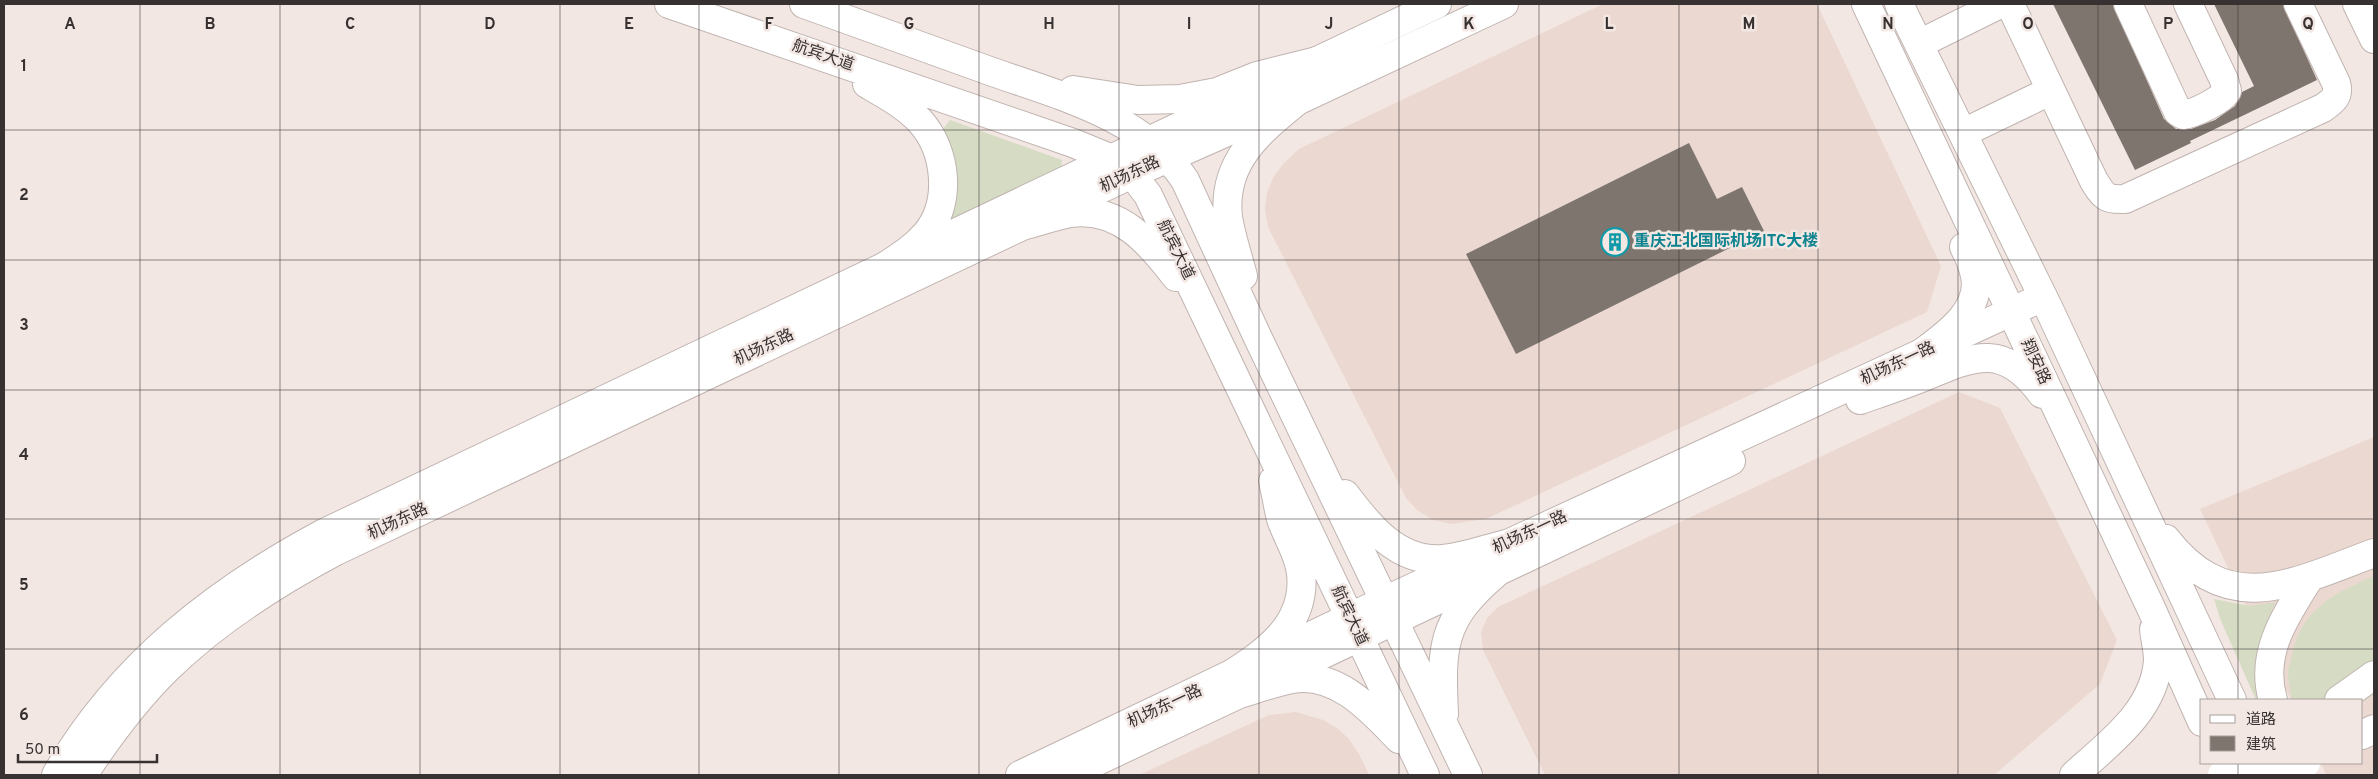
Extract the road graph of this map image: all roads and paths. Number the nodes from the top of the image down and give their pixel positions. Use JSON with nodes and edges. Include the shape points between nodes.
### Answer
{"nodes":[{"id":1,"x":669,"y":4,"type":"edge"},
{"id":2,"x":804,"y":4,"type":"edge"},
{"id":3,"x":1437,"y":4,"type":"edge"},
{"id":4,"x":1504,"y":4,"type":"edge"},
{"id":5,"x":1866,"y":4,"type":"edge"},
{"id":6,"x":2000,"y":4,"type":"edge"},
{"id":7,"x":2010,"y":4,"type":"edge"},
{"id":8,"x":2128,"y":4,"type":"edge"},
{"id":9,"x":2188,"y":4,"type":"edge"},
{"id":10,"x":2298,"y":4,"type":"edge"},
{"id":11,"x":2357,"y":4,"type":"edge"},
{"id":12,"x":1908,"y":19,"type":"edge"},
{"id":13,"x":2374,"y":40,"type":"edge"},
{"id":14,"x":814,"y":53,"type":"junction"},
{"id":15,"x":1317,"y":61,"type":"junction"},
{"id":16,"x":1013,"y":80,"type":"junction"},
{"id":17,"x":2050,"y":91,"type":"junction"},
{"id":18,"x":1297,"y":101,"type":"junction"},
{"id":19,"x":1963,"y":133,"type":"junction"},
{"id":20,"x":1159,"y":149,"type":"junction"},
{"id":21,"x":1938,"y":157,"type":"junction"},
{"id":22,"x":1122,"y":166,"type":"junction"},
{"id":23,"x":1022,"y":226,"type":"junction"},
{"id":24,"x":887,"y":265,"type":"junction"},
{"id":25,"x":1194,"y":288,"type":"junction"},
{"id":26,"x":2046,"y":303,"type":"junction"},
{"id":27,"x":2014,"y":318,"type":"junction"},
{"id":28,"x":1210,"y":321,"type":"junction"},
{"id":29,"x":1258,"y":338,"type":"junction"},
{"id":30,"x":1923,"y":352,"type":"junction"},
{"id":31,"x":1860,"y":400,"type":"junction"},
{"id":32,"x":2062,"y":419,"type":"junction"},
{"id":33,"x":1262,"y":433,"type":"junction"},
{"id":34,"x":1312,"y":450,"type":"junction"},
{"id":35,"x":2147,"y":514,"type":"junction"},
{"id":36,"x":1506,"y":544,"type":"junction"},
{"id":37,"x":2374,"y":553,"type":"edge"},
{"id":38,"x":1495,"y":574,"type":"junction"},
{"id":39,"x":2310,"y":577,"type":"junction"},
{"id":40,"x":2151,"y":608,"type":"junction"},
{"id":41,"x":1389,"y":612,"type":"junction"},
{"id":42,"x":1355,"y":628,"type":"junction"},
{"id":43,"x":2374,"y":675,"type":"edge"},
{"id":44,"x":1234,"y":686,"type":"junction"},
{"id":45,"x":2232,"y":699,"type":"edge"},
{"id":46,"x":2273,"y":699,"type":"edge"},
{"id":47,"x":2340,"y":699,"type":"edge"},
{"id":48,"x":2200,"y":718,"type":"edge"},
{"id":49,"x":1445,"y":728,"type":"junction"},
{"id":50,"x":2241,"y":764,"type":"edge"},
{"id":51,"x":2304,"y":764,"type":"edge"},
{"id":52,"x":1421,"y":765,"type":"edge"},
{"id":53,"x":56,"y":775,"type":"edge"},
{"id":54,"x":83,"y":775,"type":"edge"},
{"id":55,"x":1020,"y":775,"type":"edge"},
{"id":56,"x":1068,"y":775,"type":"edge"},
{"id":57,"x":1468,"y":775,"type":"edge"},
{"id":58,"x":2074,"y":775,"type":"edge"},
{"id":59,"x":2222,"y":775,"type":"edge"},
{"id":60,"x":2281,"y":775,"type":"edge"}],
"edges":[{"from":1,"to":14,"type":"main road","name":"航宾大道"},
{"from":2,"to":16,"type":"main road"},
{"from":3,"to":15,"type":"main road","name":"机场东路"},
{"from":4,"to":18,"type":"main road","name":"机场东路"},
{"from":5,"to":21,"type":"main road","name":"翔安路"},
{"from":6,"to":12,"type":"main road"},
{"from":7,"to":17,"type":"main road"},
{"from":8,"to":9,"type":"main road","via":[[2178,112],[2183,115],[2223,97],[2227,91]]},
{"from":10,"to":17,"type":"main road","via":[[2336,83],[2338,89],[2334,100],[2324,108],[2125,199],[2112,200],[2103,195]]},
{"from":11,"to":13,"type":"main road"},
{"from":12,"to":19,"type":"main road"},
{"from":14,"to":22,"type":"main road","name":"航宾大道","via":[[1073,143]]},
{"from":14,"to":24,"type":"main road","via":[[907,109],[921,122],[938,152],[943,186],[936,218],[916,244]]},
{"from":15,"to":16,"type":"main road","via":[[1257,76],[1217,92],[1159,101]]},
{"from":15,"to":20,"type":"main road","name":"机场东路"},
{"from":16,"to":20,"type":"main road","via":[[1087,106]]},
{"from":17,"to":19,"type":"main road"},
{"from":18,"to":20,"type":"main road","name":"机场东路"},
{"from":18,"to":29,"type":"main road","via":[[1251,142],[1240,157],[1229,189],[1228,217]]},
{"from":19,"to":26,"type":"main road"},
{"from":20,"to":22,"type":"main road","name":"机场东路"},
{"from":20,"to":29,"type":"main road","via":[[1185,180]]},
{"from":21,"to":27,"type":"main road","name":"翔安路"},
{"from":21,"to":30,"type":"main road","via":[[1950,215],[1976,278],[1972,302],[1954,327]]},
{"from":22,"to":23,"type":"main road","name":"机场东路"},
{"from":22,"to":24,"type":"main road","name":"机场东路"},
{"from":22,"to":25,"type":"main road","name":"航宾大道","via":[[1148,195]]},
{"from":23,"to":28,"type":"main road","via":[[1084,212],[1097,213],[1123,223],[1152,247]]},
{"from":23,"to":54,"type":"main road","name":"机场东路","via":[[336,551],[296,573],[225,620],[168,668],[109,736]]},
{"from":24,"to":53,"type":"main road","name":"机场东路","via":[[324,533],[249,575],[183,624],[153,652],[93,722]]},
{"from":25,"to":28,"type":"main road","name":"航宾大道"},
{"from":25,"to":29,"type":"main road","via":[[1191,257],[1196,252],[1205,251]]},
{"from":26,"to":27,"type":"main road","name":"机场东一路"},
{"from":26,"to":35,"type":"main road"},
{"from":27,"to":30,"type":"main road","name":"机场东一路"},
{"from":27,"to":31,"type":"main road","name":"机场东一路"},
{"from":27,"to":32,"type":"main road","name":"翔安路"},
{"from":28,"to":33,"type":"main road","name":"航宾大道"},
{"from":29,"to":34,"type":"main road"},
{"from":30,"to":36,"type":"main road","name":"机场东一路"},
{"from":31,"to":32,"type":"main road","via":[[1962,361],[1985,357],[2002,360],[2016,368],[2039,389]]},
{"from":31,"to":38,"type":"main road","name":"机场东一路"},
{"from":32,"to":40,"type":"main road","name":"翔安路"},
{"from":33,"to":42,"type":"main road","name":"航宾大道"},
{"from":33,"to":44,"type":"main road","via":[[1282,519],[1298,560],[1300,590],[1297,605],[1277,641]]},
{"from":34,"to":36,"type":"main road","via":[[1365,520],[1397,548],[1418,556],[1444,558]]},
{"from":34,"to":41,"type":"main road"},
{"from":35,"to":39,"type":"main road","via":[[2176,551],[2210,578],[2233,586],[2258,589]]},
{"from":35,"to":45,"type":"main road"},
{"from":36,"to":41,"type":"main road","name":"机场东一路"},
{"from":37,"to":39,"type":"main road"},
{"from":38,"to":41,"type":"main road","name":"机场东一路"},
{"from":38,"to":49,"type":"main road","via":[[1473,593],[1451,625],[1442,661]]},
{"from":39,"to":46,"type":"main road","via":[[2277,632],[2270,651],[2268,673]]},
{"from":40,"to":48,"type":"main road","name":"翔安路"},
{"from":40,"to":58,"type":"main road","via":[[2158,659],[2155,679],[2126,727]]},
{"from":41,"to":42,"type":"main road","name":"机场东一路"},
{"from":41,"to":49,"type":"main road"},
{"from":42,"to":44,"type":"main road","name":"机场东一路"},
{"from":42,"to":52,"type":"main road","name":"航宾大道"},
{"from":43,"to":47,"type":"main road"},
{"from":44,"to":52,"type":"main road","via":[[1292,679],[1334,686],[1366,705]]},
{"from":44,"to":55,"type":"main road","name":"机场东一路"},
{"from":44,"to":56,"type":"main road","name":"机场东一路"},
{"from":49,"to":57,"type":"main road"},
{"from":50,"to":59,"type":"main road","bridge":true},
{"from":51,"to":60,"type":"main road","bridge":true}]}
